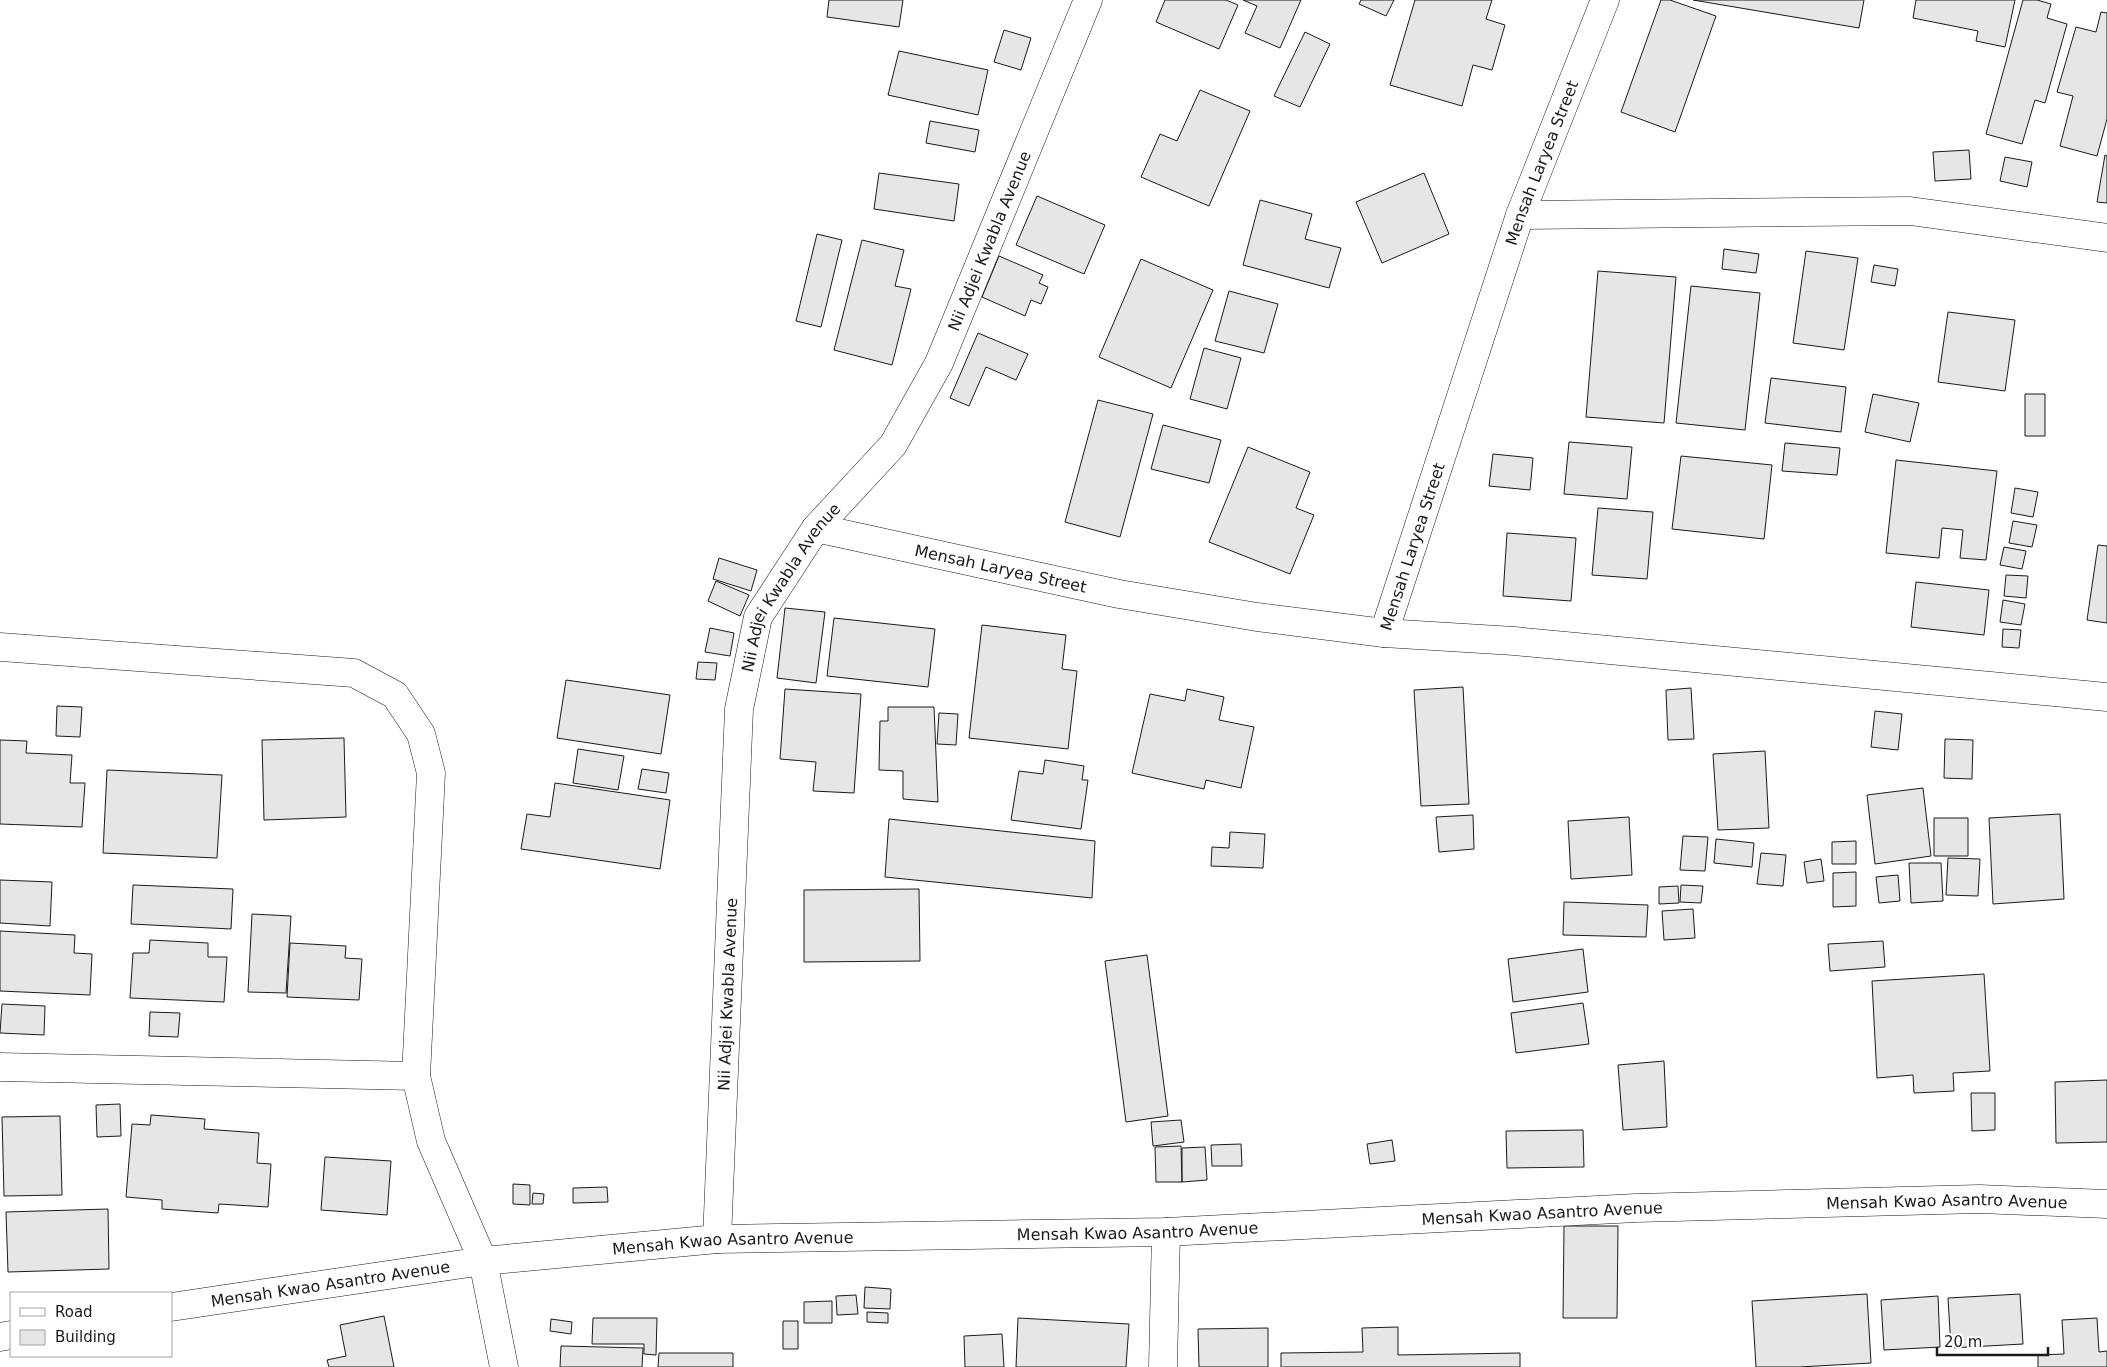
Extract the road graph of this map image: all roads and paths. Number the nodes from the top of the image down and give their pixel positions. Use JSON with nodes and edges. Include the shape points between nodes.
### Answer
{"nodes":[{"id":1,"x":1088,"y":0,"type":"edge"},
{"id":2,"x":1605,"y":0,"type":"edge"},
{"id":3,"x":1520,"y":215,"type":"junction"},
{"id":4,"x":2107,"y":238,"type":"edge"},
{"id":5,"x":816,"y":528,"type":"junction"},
{"id":6,"x":1384,"y":633,"type":"junction"},
{"id":7,"x":0,"y":647,"type":"edge"},
{"id":8,"x":2107,"y":697,"type":"edge"},
{"id":9,"x":0,"y":1067,"type":"edge"},
{"id":10,"x":416,"y":1076,"type":"junction"},
{"id":11,"x":2107,"y":1204,"type":"edge"},
{"id":12,"x":1166,"y":1232,"type":"junction"},
{"id":13,"x":717,"y":1239,"type":"junction"},
{"id":14,"x":483,"y":1261,"type":"junction"},
{"id":15,"x":172,"y":1307,"type":"edge"},
{"id":16,"x":504,"y":1367,"type":"edge"},
{"id":17,"x":1163,"y":1367,"type":"edge"}],
"edges":[{"from":1,"to":5,"type":"street","name":"Nii Adjei Kwabla Avenue","via":[[939,363],[893,445]]},
{"from":2,"to":3,"type":"street","name":"Mensah Laryea Street"},
{"from":3,"to":4,"type":"street","via":[[1910,211]]},
{"from":3,"to":6,"type":"street","name":"Mensah Laryea Street"},
{"from":5,"to":6,"type":"street","name":"Mensah Laryea Street","via":[[1119,594],[1257,617]]},
{"from":5,"to":13,"type":"street","name":"Nii Adjei Kwabla Avenue","via":[[758,617],[739,709]]},
{"from":6,"to":8,"type":"street","via":[[1514,641]]},
{"from":7,"to":10,"type":"street","via":[[354,673],[395,696],[421,734],[431,773]]},
{"from":9,"to":10,"type":"street"},
{"from":10,"to":14,"type":"street","via":[[431,1141]]},
{"from":11,"to":12,"type":"street","name":"Mensah Kwao Asantro Avenue","via":[[1979,1199],[1636,1208]]},
{"from":12,"to":13,"type":"street","name":"Mensah Kwao Asantro Avenue"},
{"from":12,"to":17,"type":"street"},
{"from":13,"to":14,"type":"street","name":"Mensah Kwao Asantro Avenue"},
{"from":14,"to":15,"type":"street","name":"Mensah Kwao Asantro Avenue"},
{"from":14,"to":16,"type":"street"}]}
